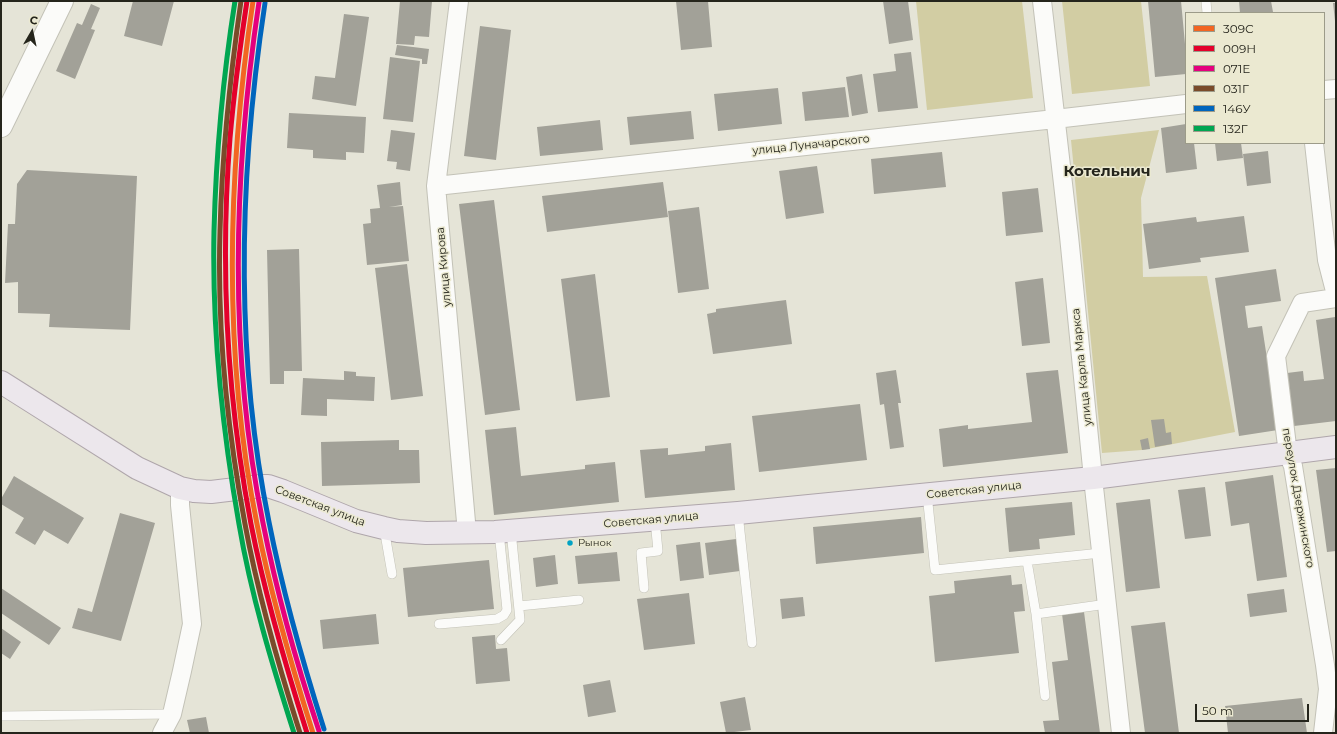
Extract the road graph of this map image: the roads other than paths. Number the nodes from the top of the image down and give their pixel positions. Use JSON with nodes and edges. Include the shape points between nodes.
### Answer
{"nodes":[{"id":1,"x":459,"y":1,"type":"edge"},
{"id":2,"x":1042,"y":1,"type":"edge"},
{"id":3,"x":1206,"y":1,"type":"edge"},
{"id":4,"x":58,"y":3,"type":"edge"},
{"id":5,"x":1207,"y":12,"type":"edge"},
{"id":6,"x":1336,"y":89,"type":"edge"},
{"id":7,"x":1325,"y":90,"type":"edge"},
{"id":8,"x":1185,"y":104,"type":"edge"},
{"id":9,"x":1055,"y":119,"type":"junction"},
{"id":10,"x":1,"y":126,"type":"edge"},
{"id":11,"x":1314,"y":144,"type":"edge"},
{"id":12,"x":436,"y":186,"type":"junction"},
{"id":13,"x":1336,"y":297,"type":"edge"},
{"id":14,"x":1,"y":382,"type":"edge"},
{"id":15,"x":1336,"y":447,"type":"edge"},
{"id":16,"x":1288,"y":454,"type":"junction"},
{"id":17,"x":1093,"y":478,"type":"junction"},
{"id":18,"x":180,"y":488,"type":"junction"},
{"id":19,"x":927,"y":494,"type":"junction"},
{"id":20,"x":738,"y":513,"type":"junction"},
{"id":21,"x":655,"y":520,"type":"junction"},
{"id":22,"x":384,"y":528,"type":"junction"},
{"id":23,"x":505,"y":532,"type":"junction"},
{"id":24,"x":467,"y":533,"type":"junction"},
{"id":25,"x":1101,"y":553,"type":"junction"},
{"id":26,"x":1027,"y":561,"type":"junction"},
{"id":27,"x":392,"y":574,"type":"dead end"},
{"id":28,"x":644,"y":588,"type":"dead end"},
{"id":29,"x":579,"y":600,"type":"dead end"},
{"id":30,"x":1107,"y":604,"type":"junction"},
{"id":31,"x":519,"y":606,"type":"junction"},
{"id":32,"x":1036,"y":614,"type":"junction"},
{"id":33,"x":439,"y":624,"type":"dead end"},
{"id":34,"x":501,"y":640,"type":"dead end"},
{"id":35,"x":752,"y":643,"type":"dead end"},
{"id":36,"x":1331,"y":664,"type":"edge"},
{"id":37,"x":1332,"y":688,"type":"edge"},
{"id":38,"x":1045,"y":696,"type":"dead end"},
{"id":39,"x":172,"y":714,"type":"junction"},
{"id":40,"x":1,"y":716,"type":"edge"},
{"id":41,"x":162,"y":733,"type":"edge"},
{"id":42,"x":1121,"y":733,"type":"edge"},
{"id":43,"x":1323,"y":733,"type":"edge"}],
"edges":[{"from":1,"to":12,"type":"street","name":"улица Кирова"},
{"from":2,"to":9,"type":"street","name":"улица Карла Маркса"},
{"from":3,"to":5,"type":"lane"},
{"from":4,"to":10,"type":"street"},
{"from":6,"to":7,"type":"street"},
{"from":8,"to":9,"type":"street","name":"улица Луначарского"},
{"from":9,"to":12,"type":"street","name":"улица Луначарского"},
{"from":9,"to":17,"type":"street","name":"улица Карла Маркса"},
{"from":11,"to":13,"type":"street","name":"переулок Дзержинского","via":[[1327,260]]},
{"from":12,"to":24,"type":"street","name":"улица Кирова"},
{"from":13,"to":16,"type":"street","name":"переулок Дзержинского","via":[[1302,303],[1276,356]]},
{"from":14,"to":18,"type":"main road","name":"Советская улица","via":[[137,468]]},
{"from":15,"to":16,"type":"main road","name":"Советская улица"},
{"from":16,"to":17,"type":"main road","name":"Советская улица"},
{"from":16,"to":36,"type":"street","name":"переулок Дзержинского","via":[[1293,466]]},
{"from":17,"to":19,"type":"main road","name":"Советская улица"},
{"from":17,"to":25,"type":"street","name":"улица Карла Маркса"},
{"from":18,"to":22,"type":"main road","name":"Советская улица","via":[[211,492],[268,486],[356,521]]},
{"from":18,"to":39,"type":"street","via":[[192,624]]},
{"from":19,"to":20,"type":"main road","name":"Советская улица"},
{"from":19,"to":26,"type":"lane","via":[[935,570]]},
{"from":20,"to":21,"type":"main road","name":"Советская улица"},
{"from":20,"to":35,"type":"lane"},
{"from":21,"to":23,"type":"main road","name":"Советская улица"},
{"from":21,"to":28,"type":"lane","via":[[658,551],[640,553]]},
{"from":22,"to":24,"type":"main road","name":"Советская улица","via":[[426,533]]},
{"from":22,"to":27,"type":"lane"},
{"from":23,"to":24,"type":"main road","name":"Советская улица"},
{"from":23,"to":31,"type":"lane"},
{"from":23,"to":33,"type":"lane","via":[[507,610],[504,615],[498,618]]},
{"from":25,"to":26,"type":"lane"},
{"from":25,"to":30,"type":"street","name":"улица Карла Маркса"},
{"from":26,"to":32,"type":"lane"},
{"from":29,"to":31,"type":"lane"},
{"from":30,"to":32,"type":"lane"},
{"from":30,"to":42,"type":"street","name":"улица Карла Маркса"},
{"from":31,"to":34,"type":"lane","via":[[520,620]]},
{"from":32,"to":38,"type":"lane"},
{"from":36,"to":37,"type":"street","name":"переулок Дзержинского"},
{"from":37,"to":43,"type":"street","name":"переулок Дзержинского"},
{"from":39,"to":40,"type":"lane"},
{"from":39,"to":41,"type":"street"}]}
